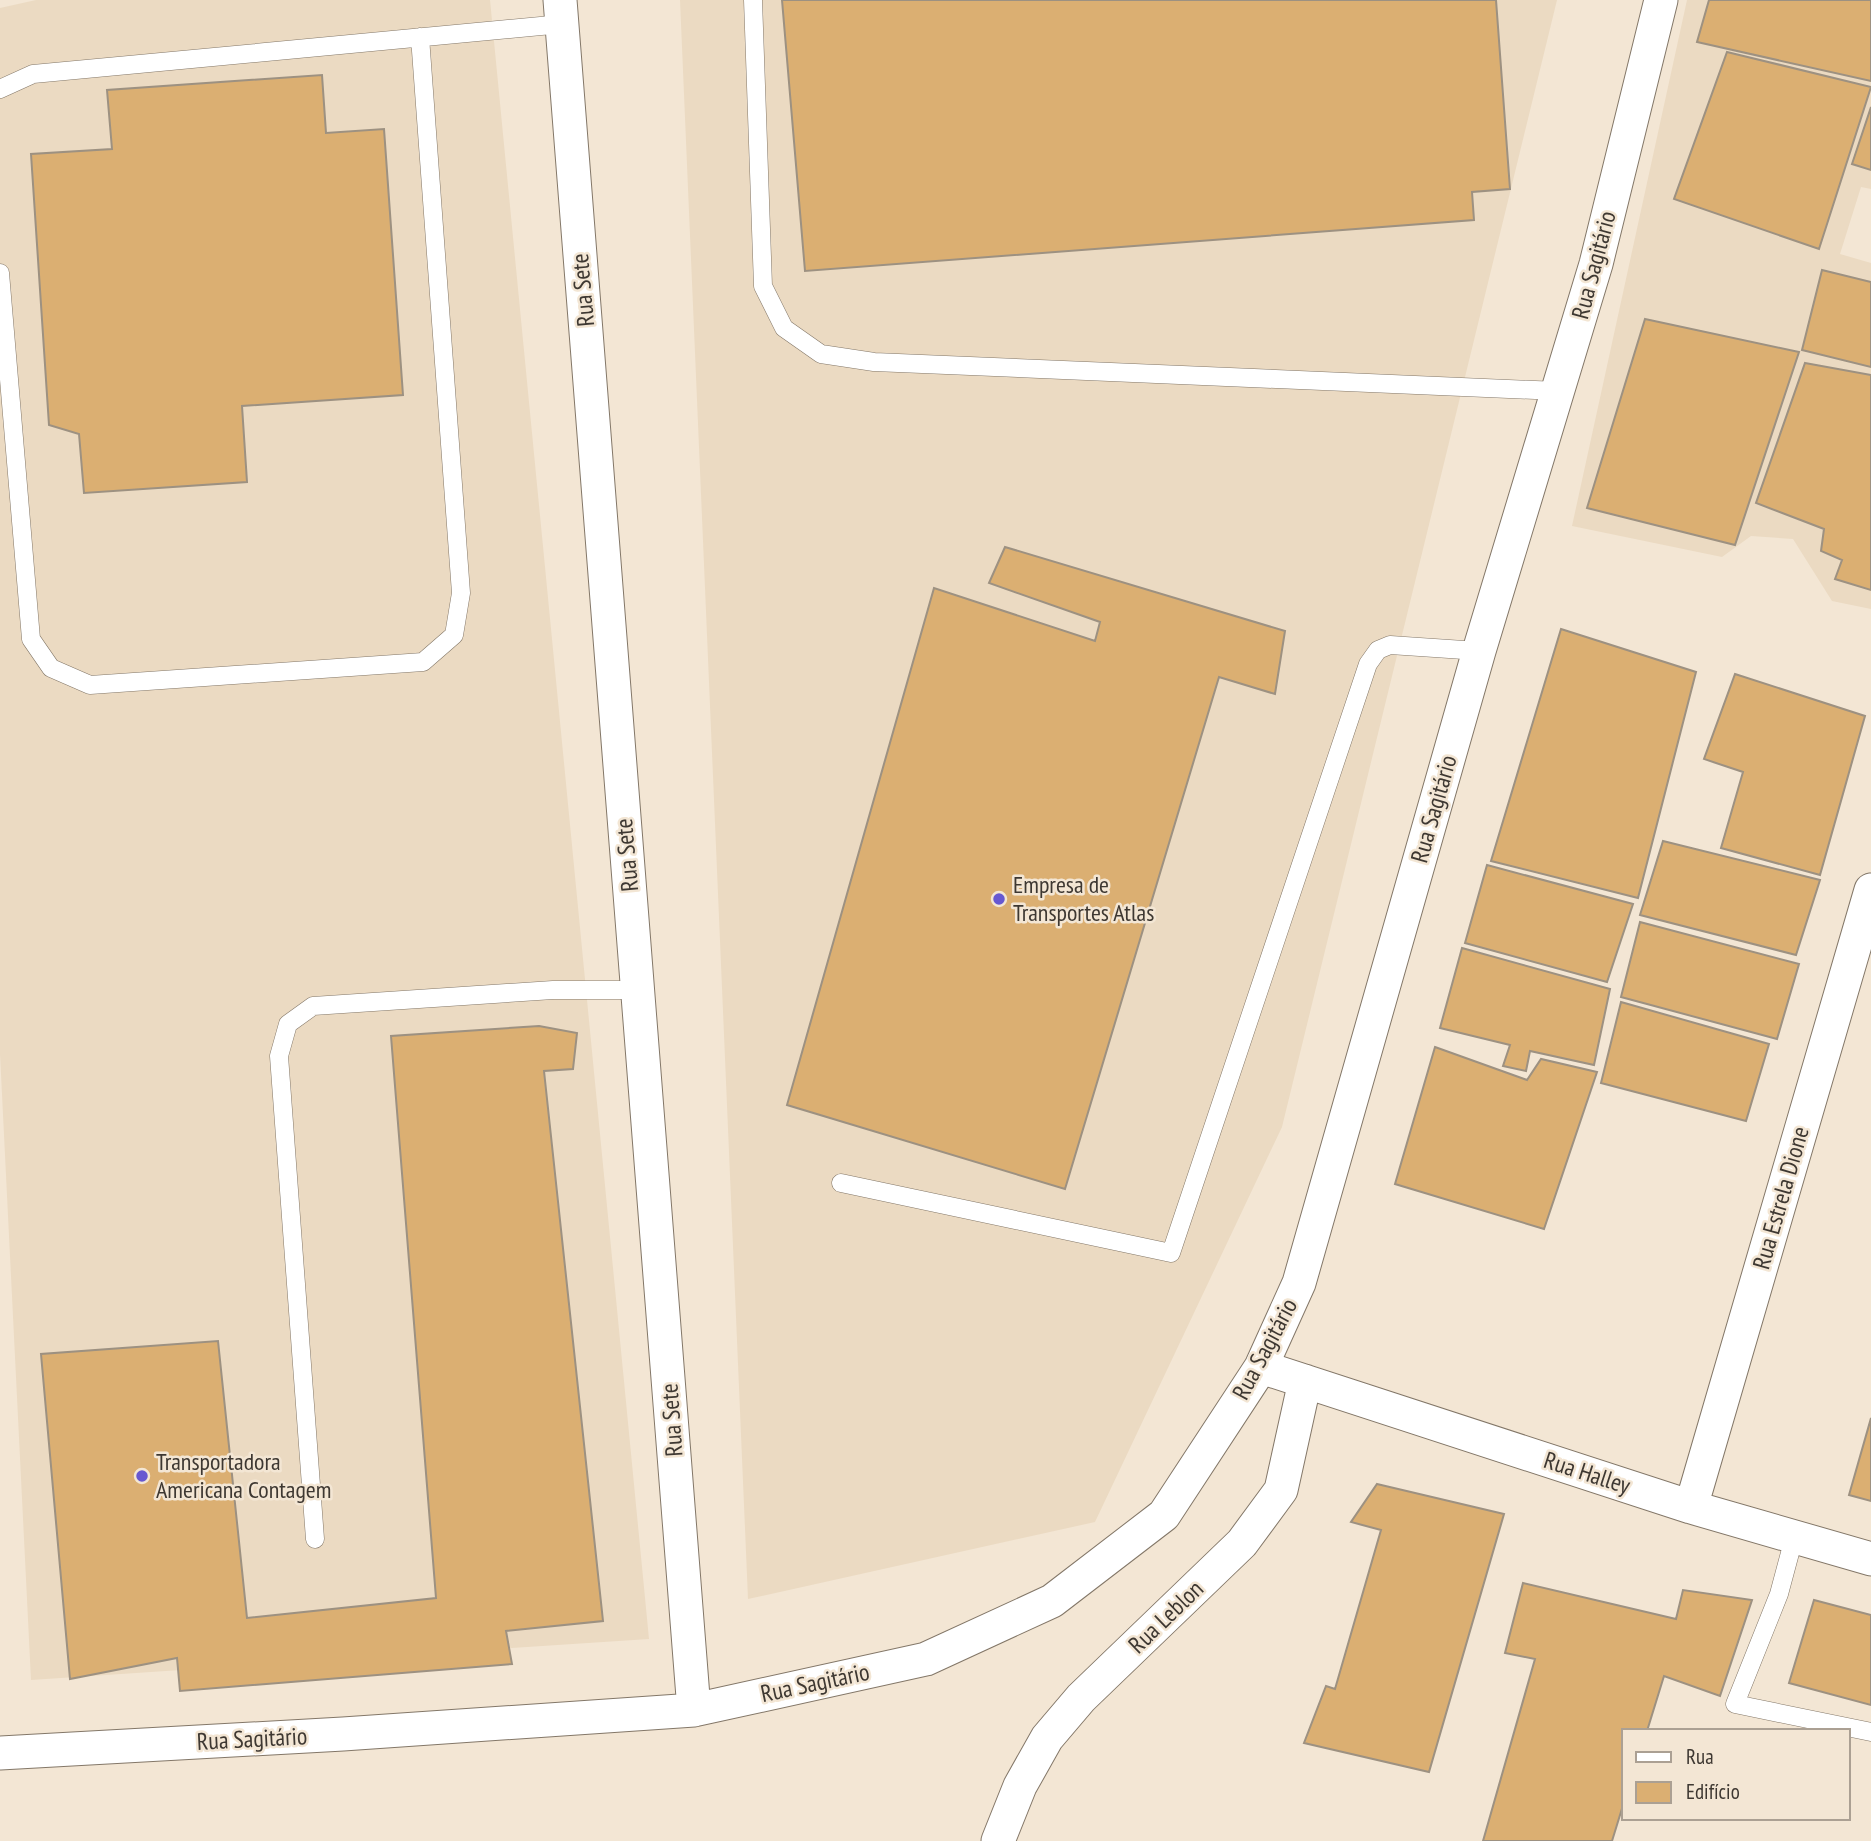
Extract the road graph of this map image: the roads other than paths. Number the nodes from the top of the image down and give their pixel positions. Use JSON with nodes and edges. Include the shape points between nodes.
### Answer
{"nodes":[{"id":1,"x":753,"y":0,"type":"edge"},
{"id":2,"x":1661,"y":0,"type":"edge"},
{"id":3,"x":561,"y":12,"type":"edge"},
{"id":4,"x":420,"y":37,"type":"junction"},
{"id":5,"x":0,"y":89,"type":"edge"},
{"id":6,"x":0,"y":272,"type":"edge"},
{"id":7,"x":1558,"y":391,"type":"junction"},
{"id":8,"x":1479,"y":651,"type":"junction"},
{"id":9,"x":1871,"y":890,"type":"edge"},
{"id":10,"x":638,"y":990,"type":"junction"},
{"id":11,"x":841,"y":1183,"type":"dead end"},
{"id":12,"x":1261,"y":1367,"type":"junction"},
{"id":13,"x":1305,"y":1381,"type":"junction"},
{"id":14,"x":1691,"y":1507,"type":"junction"},
{"id":15,"x":1794,"y":1538,"type":"junction"},
{"id":16,"x":315,"y":1539,"type":"dead end"},
{"id":17,"x":1871,"y":1559,"type":"edge"},
{"id":18,"x":694,"y":1710,"type":"junction"},
{"id":19,"x":1871,"y":1732,"type":"edge"},
{"id":20,"x":0,"y":1752,"type":"edge"},
{"id":21,"x":999,"y":1841,"type":"edge"}],
"edges":[{"from":1,"to":7,"type":"lane","via":[[764,286],[784,328],[821,354],[888,362]]},
{"from":2,"to":7,"type":"street","name":"Rua Sagitário","via":[[1596,264]]},
{"from":3,"to":4,"type":"lane"},
{"from":3,"to":10,"type":"street","name":"Rua Sete"},
{"from":4,"to":5,"type":"lane","via":[[33,74]]},
{"from":4,"to":6,"type":"lane","via":[[461,593],[454,635],[423,662],[90,685],[51,668],[31,639]]},
{"from":7,"to":8,"type":"street","name":"Rua Sagitário"},
{"from":8,"to":11,"type":"lane","via":[[1390,645],[1378,650],[1368,664],[1171,1253]]},
{"from":8,"to":12,"type":"street","name":"Rua Sagitário","via":[[1299,1283]]},
{"from":9,"to":14,"type":"street","name":"Rua Estrela Dione"},
{"from":10,"to":16,"type":"lane","via":[[553,990],[313,1006],[288,1024],[279,1056]]},
{"from":10,"to":18,"type":"street","name":"Rua Sete"},
{"from":12,"to":13,"type":"street","name":"Rua Halley"},
{"from":12,"to":18,"type":"street","name":"Rua Sagitário","via":[[1164,1515],[1052,1601],[926,1659]]},
{"from":13,"to":14,"type":"street","name":"Rua Halley"},
{"from":13,"to":21,"type":"street","name":"Rua Leblon","via":[[1281,1490],[1242,1543],[1082,1698],[1047,1738],[1020,1786]]},
{"from":14,"to":15,"type":"street","name":"Rua Halley"},
{"from":15,"to":17,"type":"street","name":"Rua Halley"},
{"from":15,"to":19,"type":"lane","via":[[1779,1594],[1735,1704]]},
{"from":18,"to":20,"type":"street","name":"Rua Sagitário"}]}
